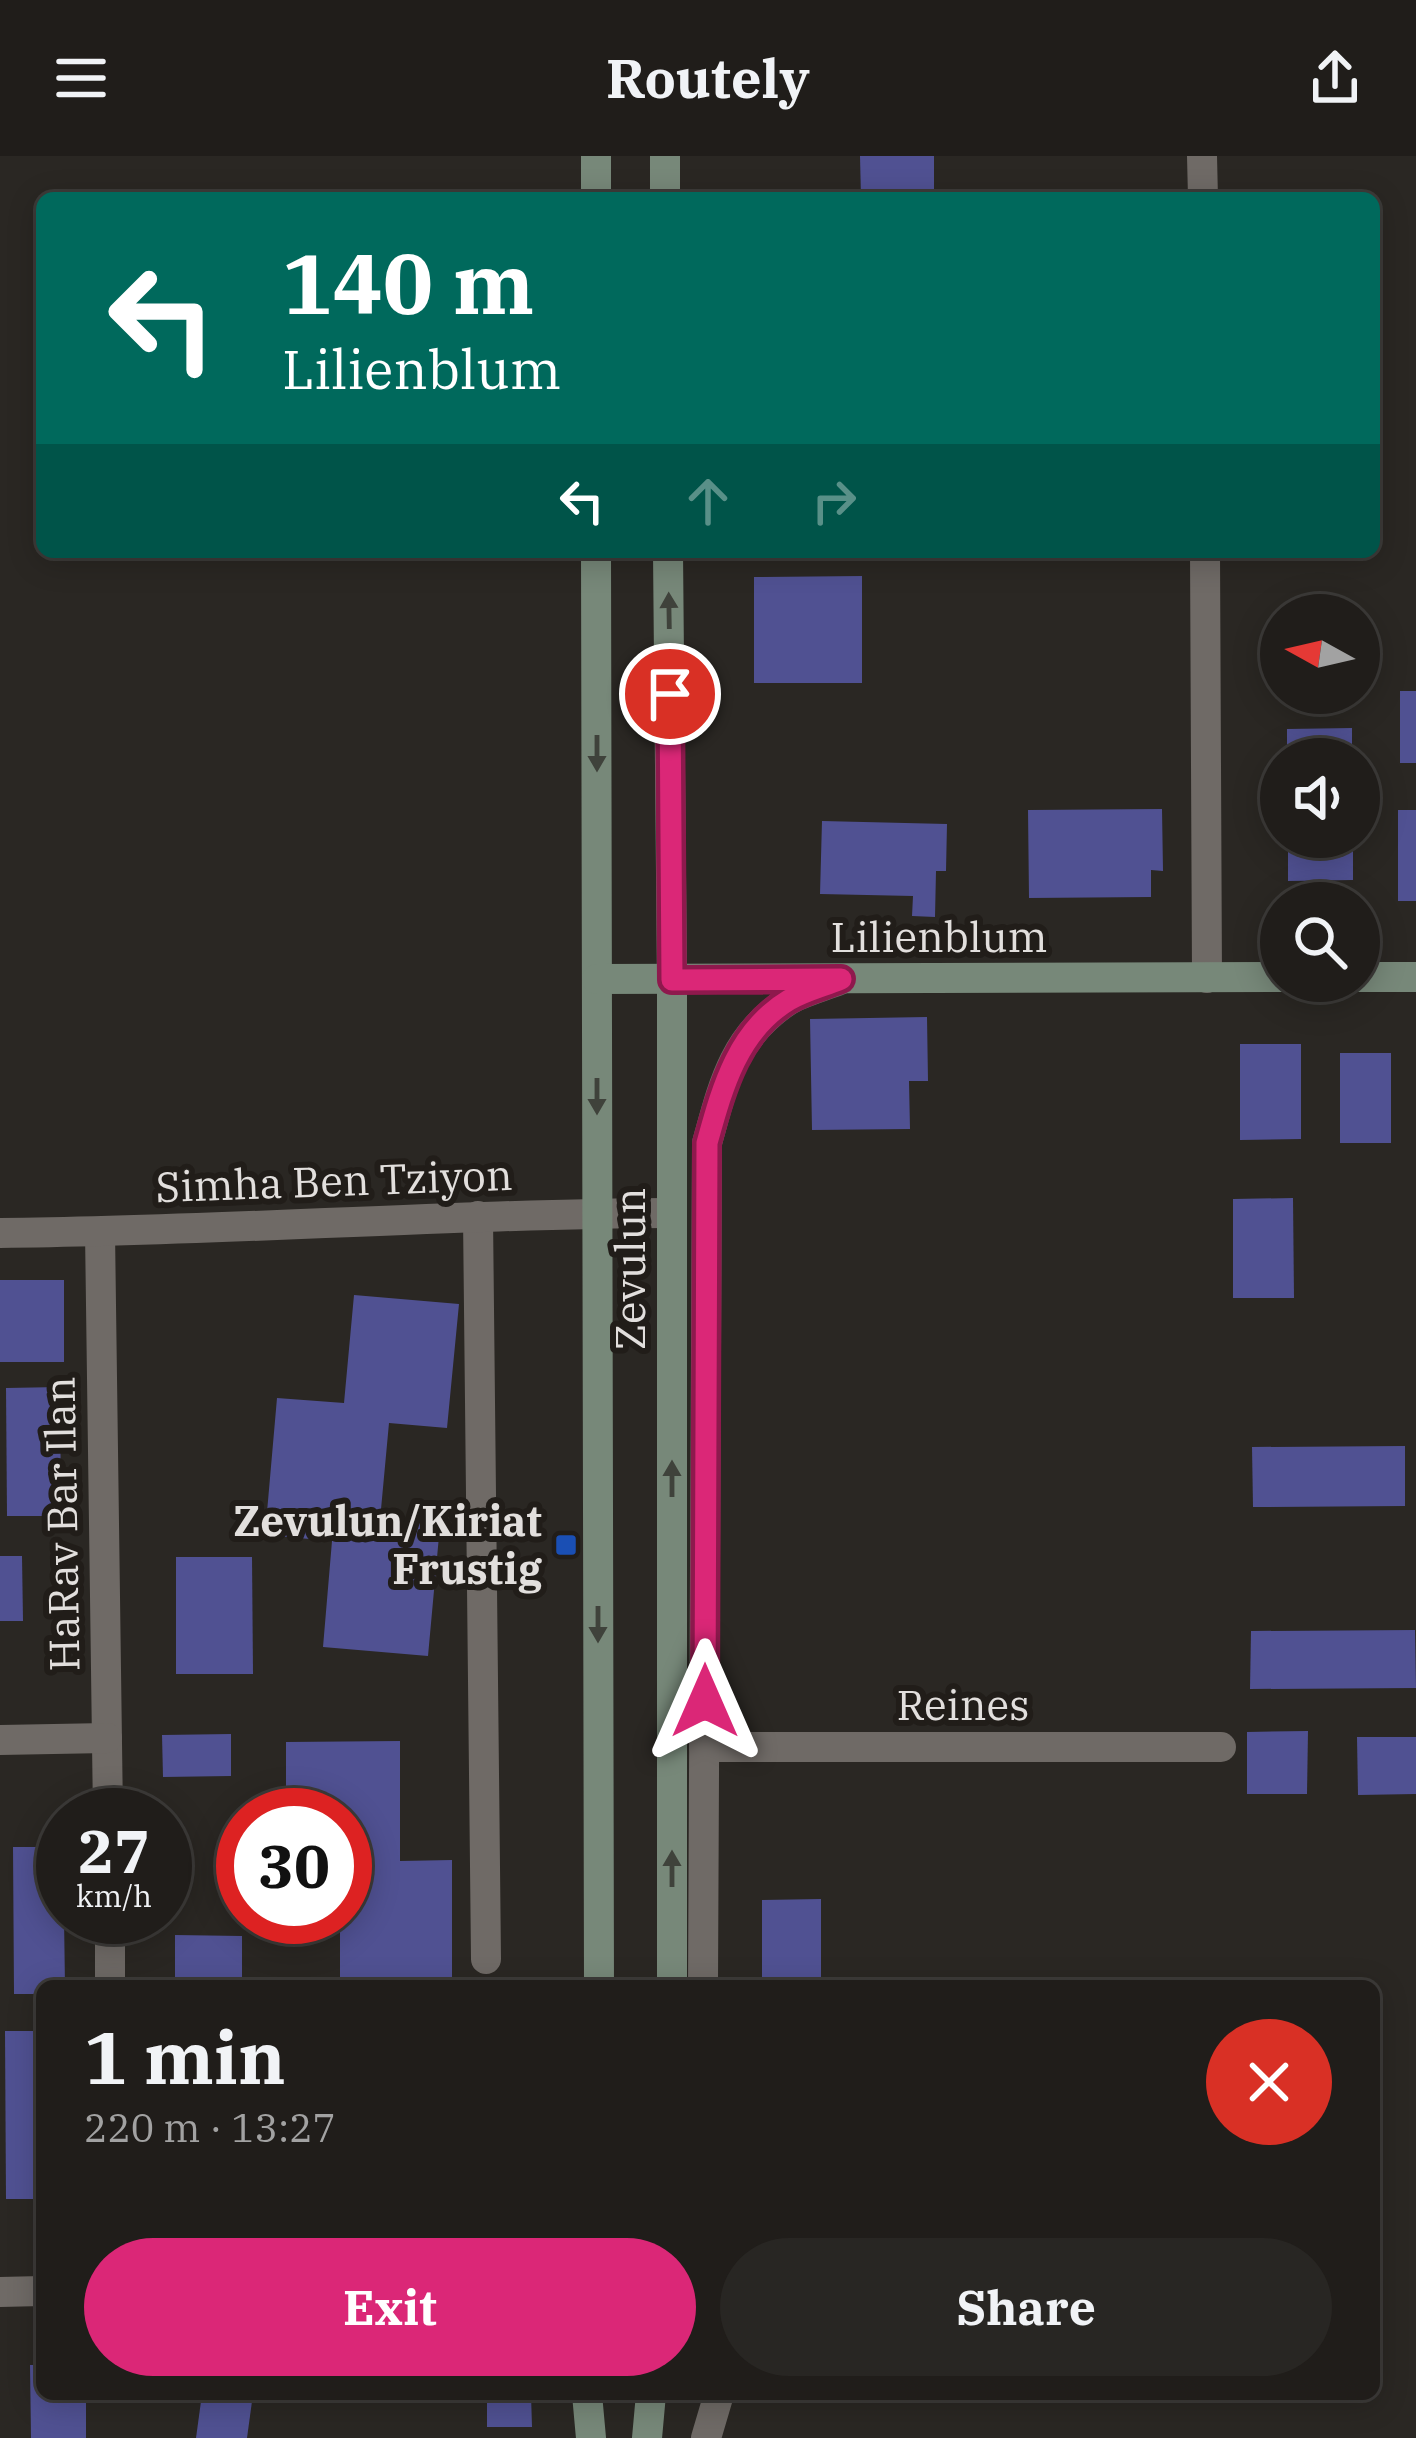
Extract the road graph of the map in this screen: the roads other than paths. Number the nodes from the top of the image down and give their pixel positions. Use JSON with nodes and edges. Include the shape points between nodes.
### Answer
{"nodes":[{"id":1,"x":596,"y":156,"type":"edge"},
{"id":2,"x":664,"y":156,"type":"edge"},
{"id":3,"x":1202,"y":156,"type":"edge"},
{"id":4,"x":596,"y":192,"type":"edge"},
{"id":5,"x":665,"y":192,"type":"edge"},
{"id":6,"x":1203,"y":192,"type":"edge"},
{"id":7,"x":596,"y":558,"type":"edge"},
{"id":8,"x":668,"y":558,"type":"edge"},
{"id":9,"x":1205,"y":558,"type":"edge"},
{"id":10,"x":1260,"y":977,"type":"edge"},
{"id":11,"x":1380,"y":977,"type":"edge"},
{"id":12,"x":1416,"y":977,"type":"edge"},
{"id":13,"x":1207,"y":978,"type":"junction"},
{"id":14,"x":597,"y":979,"type":"junction"},
{"id":15,"x":841,"y":979,"type":"junction"},
{"id":16,"x":672,"y":980,"type":"junction"},
{"id":17,"x":672,"y":1213,"type":"junction"},
{"id":18,"x":597,"y":1214,"type":"junction"},
{"id":19,"x":478,"y":1216,"type":"junction"},
{"id":20,"x":100,"y":1232,"type":"junction"},
{"id":21,"x":0,"y":1233,"type":"edge"},
{"id":22,"x":107,"y":1738,"type":"junction"},
{"id":23,"x":0,"y":1740,"type":"edge"},
{"id":24,"x":1221,"y":1747,"type":"dead end"},
{"id":25,"x":704,"y":1748,"type":"junction"},
{"id":26,"x":108,"y":1788,"type":"edge"},
{"id":27,"x":110,"y":1944,"type":"edge"},
{"id":28,"x":486,"y":1959,"type":"dead end"},
{"id":29,"x":110,"y":1980,"type":"edge"},
{"id":30,"x":598,"y":1980,"type":"edge"},
{"id":31,"x":672,"y":1980,"type":"edge"},
{"id":32,"x":704,"y":1980,"type":"edge"},
{"id":33,"x":0,"y":2291,"type":"edge"},
{"id":34,"x":36,"y":2291,"type":"edge"},
{"id":35,"x":588,"y":2400,"type":"edge"},
{"id":36,"x":650,"y":2400,"type":"edge"},
{"id":37,"x":717,"y":2400,"type":"edge"},
{"id":38,"x":591,"y":2438,"type":"edge"},
{"id":39,"x":647,"y":2438,"type":"edge"},
{"id":40,"x":706,"y":2438,"type":"edge"}],
"edges":[{"from":1,"to":4,"type":"main road"},
{"from":2,"to":5,"type":"main road"},
{"from":3,"to":6,"type":"street"},
{"from":7,"to":14,"type":"main road","name":"Zevulun","one_way":true},
{"from":16,"to":8,"type":"main road","name":"Zevulun","one_way":true},
{"from":9,"to":13,"type":"street"},
{"from":10,"to":13,"type":"main road","name":"Lilienblum"},
{"from":11,"to":12,"type":"main road"},
{"from":13,"to":15,"type":"main road","name":"Lilienblum"},
{"from":14,"to":16,"type":"main road","name":"Lilienblum"},
{"from":14,"to":18,"type":"main road","name":"Zevulun","one_way":true},
{"from":15,"to":16,"type":"main road","name":"Lilienblum"},
{"from":15,"to":25,"type":"street","name":"Zevulun","via":[[789,1000],[748,1035],[707,1143]]},
{"from":16,"to":17,"type":"main road","name":"Zevulun"},
{"from":17,"to":18,"type":"street","name":"Simha Ben Tziyon"},
{"from":31,"to":17,"type":"main road","name":"Zevulun","one_way":true},
{"from":18,"to":19,"type":"street","name":"Simha Ben Tziyon"},
{"from":18,"to":30,"type":"main road","name":"Zevulun","one_way":true},
{"from":19,"to":20,"type":"street","name":"Simha Ben Tziyon"},
{"from":19,"to":28,"type":"street"},
{"from":20,"to":21,"type":"street","name":"Simha Ben Tziyon"},
{"from":20,"to":22,"type":"street","name":"HaRav Bar Ilan"},
{"from":22,"to":23,"type":"street"},
{"from":22,"to":26,"type":"street","name":"HaRav Bar Ilan"},
{"from":24,"to":25,"type":"street","name":"Reines"},
{"from":25,"to":32,"type":"street","name":"Zevulun"},
{"from":27,"to":29,"type":"street"},
{"from":33,"to":34,"type":"street"},
{"from":35,"to":38,"type":"main road"},
{"from":36,"to":39,"type":"main road"},
{"from":37,"to":40,"type":"street"}]}
